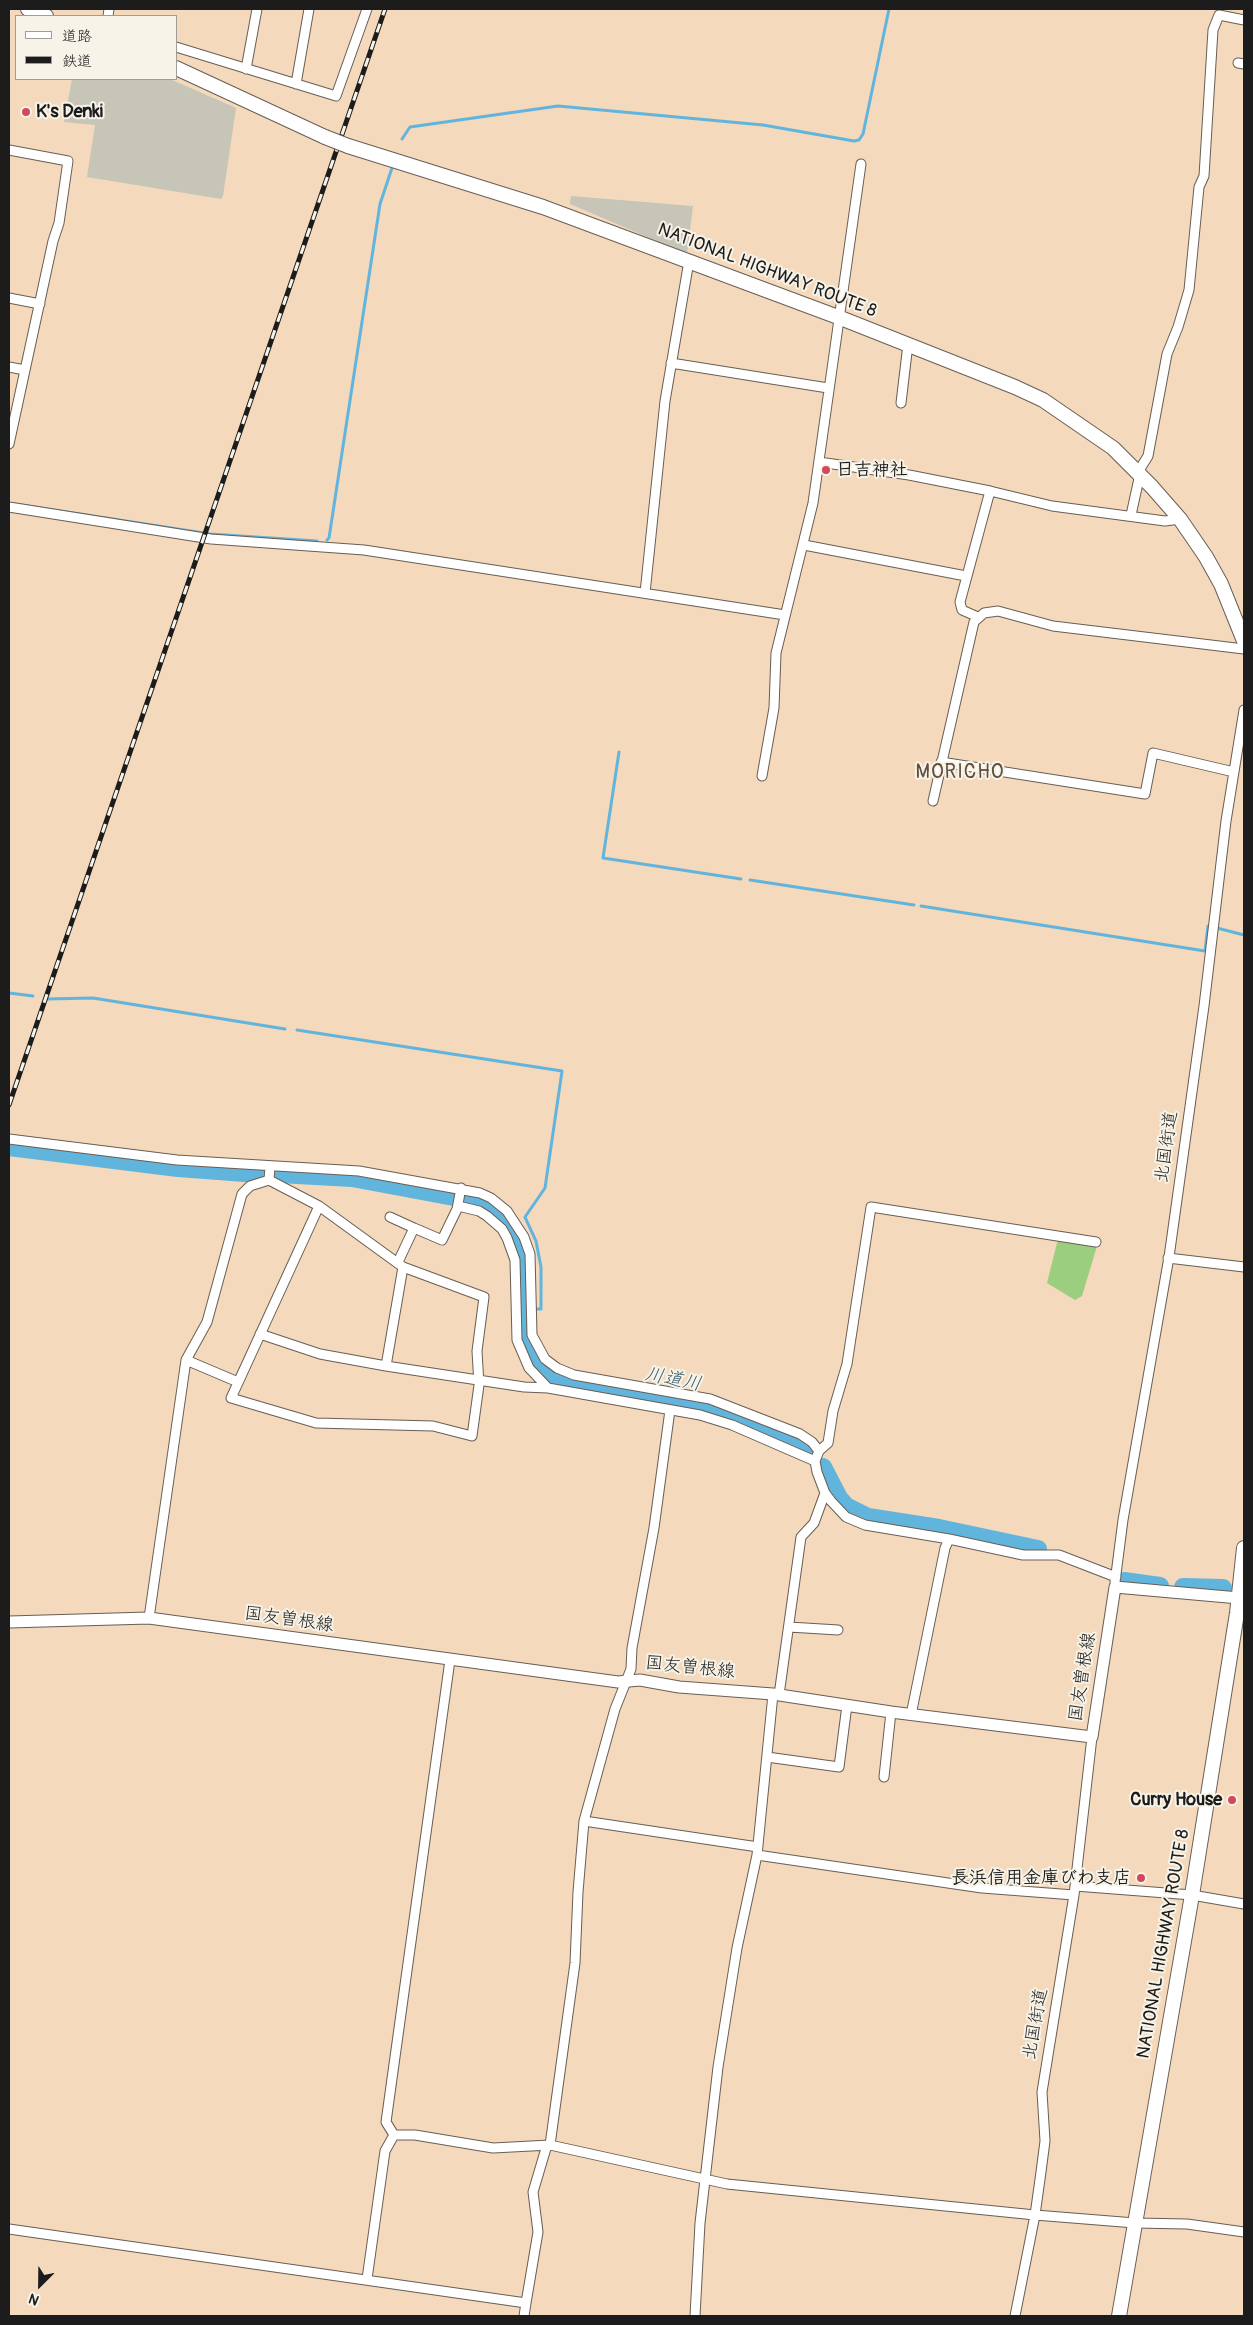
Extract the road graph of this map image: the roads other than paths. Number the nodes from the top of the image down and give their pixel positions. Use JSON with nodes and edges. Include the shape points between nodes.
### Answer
{"nodes":[{"id":1,"x":28,"y":9,"type":"edge"},
{"id":2,"x":44,"y":9,"type":"edge"},
{"id":3,"x":257,"y":9,"type":"edge"},
{"id":4,"x":309,"y":9,"type":"edge"},
{"id":5,"x":367,"y":9,"type":"edge"},
{"id":6,"x":43,"y":15,"type":"edge"},
{"id":7,"x":56,"y":15,"type":"edge"},
{"id":8,"x":1244,"y":20,"type":"edge"},
{"id":9,"x":178,"y":48,"type":"edge"},
{"id":10,"x":178,"y":69,"type":"edge"},
{"id":11,"x":246,"y":69,"type":"junction"},
{"id":12,"x":296,"y":84,"type":"junction"},
{"id":13,"x":9,"y":150,"type":"edge"},
{"id":14,"x":861,"y":164,"type":"dead end"},
{"id":15,"x":689,"y":261,"type":"junction"},
{"id":16,"x":9,"y":298,"type":"edge"},
{"id":17,"x":40,"y":304,"type":"junction"},
{"id":18,"x":838,"y":317,"type":"junction"},
{"id":19,"x":908,"y":344,"type":"junction"},
{"id":20,"x":671,"y":363,"type":"junction"},
{"id":21,"x":9,"y":367,"type":"edge"},
{"id":22,"x":25,"y":370,"type":"junction"},
{"id":23,"x":828,"y":388,"type":"junction"},
{"id":24,"x":901,"y":403,"type":"dead end"},
{"id":25,"x":9,"y":444,"type":"edge"},
{"id":26,"x":819,"y":462,"type":"junction"},
{"id":27,"x":1139,"y":473,"type":"junction"},
{"id":28,"x":990,"y":491,"type":"junction"},
{"id":29,"x":9,"y":507,"type":"edge"},
{"id":30,"x":1131,"y":515,"type":"junction"},
{"id":31,"x":1180,"y":520,"type":"junction"},
{"id":32,"x":804,"y":545,"type":"junction"},
{"id":33,"x":966,"y":576,"type":"junction"},
{"id":34,"x":645,"y":593,"type":"junction"},
{"id":35,"x":786,"y":615,"type":"junction"},
{"id":36,"x":978,"y":617,"type":"junction"},
{"id":37,"x":1244,"y":641,"type":"edge"},
{"id":38,"x":1244,"y":649,"type":"edge"},
{"id":39,"x":1244,"y":710,"type":"edge"},
{"id":40,"x":941,"y":762,"type":"junction"},
{"id":41,"x":1234,"y":772,"type":"junction"},
{"id":42,"x":762,"y":776,"type":"dead end"},
{"id":43,"x":933,"y":800,"type":"dead end"},
{"id":44,"x":9,"y":1139,"type":"edge"},
{"id":45,"x":270,"y":1167,"type":"junction"},
{"id":46,"x":270,"y":1180,"type":"junction"},
{"id":47,"x":460,"y":1190,"type":"junction"},
{"id":48,"x":458,"y":1204,"type":"junction"},
{"id":49,"x":319,"y":1206,"type":"junction"},
{"id":50,"x":390,"y":1217,"type":"dead end"},
{"id":51,"x":414,"y":1228,"type":"junction"},
{"id":52,"x":1096,"y":1242,"type":"dead end"},
{"id":53,"x":1168,"y":1258,"type":"junction"},
{"id":54,"x":400,"y":1265,"type":"junction"},
{"id":55,"x":1244,"y":1267,"type":"edge"},
{"id":56,"x":260,"y":1334,"type":"junction"},
{"id":57,"x":186,"y":1360,"type":"junction"},
{"id":58,"x":386,"y":1366,"type":"junction"},
{"id":59,"x":479,"y":1380,"type":"junction"},
{"id":60,"x":238,"y":1382,"type":"junction"},
{"id":61,"x":548,"y":1388,"type":"junction"},
{"id":62,"x":670,"y":1410,"type":"junction"},
{"id":63,"x":819,"y":1451,"type":"junction"},
{"id":64,"x":815,"y":1461,"type":"junction"},
{"id":65,"x":825,"y":1493,"type":"junction"},
{"id":66,"x":949,"y":1539,"type":"junction"},
{"id":67,"x":1244,"y":1548,"type":"edge"},
{"id":68,"x":1115,"y":1582,"type":"junction"},
{"id":69,"x":1242,"y":1598,"type":"edge"},
{"id":70,"x":148,"y":1618,"type":"junction"},
{"id":71,"x":9,"y":1622,"type":"edge"},
{"id":72,"x":789,"y":1627,"type":"junction"},
{"id":73,"x":838,"y":1630,"type":"dead end"},
{"id":74,"x":450,"y":1660,"type":"junction"},
{"id":75,"x":628,"y":1681,"type":"junction"},
{"id":76,"x":776,"y":1694,"type":"junction"},
{"id":77,"x":847,"y":1705,"type":"junction"},
{"id":78,"x":890,"y":1712,"type":"junction"},
{"id":79,"x":911,"y":1715,"type":"junction"},
{"id":80,"x":1092,"y":1737,"type":"junction"},
{"id":81,"x":767,"y":1757,"type":"junction"},
{"id":82,"x":884,"y":1777,"type":"dead end"},
{"id":83,"x":584,"y":1821,"type":"junction"},
{"id":84,"x":757,"y":1851,"type":"junction"},
{"id":85,"x":1074,"y":1891,"type":"junction"},
{"id":86,"x":1192,"y":1895,"type":"junction"},
{"id":87,"x":1244,"y":1904,"type":"edge"},
{"id":88,"x":394,"y":2135,"type":"junction"},
{"id":89,"x":549,"y":2145,"type":"junction"},
{"id":90,"x":706,"y":2181,"type":"junction"},
{"id":91,"x":1035,"y":2215,"type":"junction"},
{"id":92,"x":1135,"y":2223,"type":"junction"},
{"id":93,"x":9,"y":2229,"type":"edge"},
{"id":94,"x":1244,"y":2232,"type":"edge"},
{"id":95,"x":367,"y":2279,"type":"junction"},
{"id":96,"x":526,"y":2302,"type":"junction"},
{"id":97,"x":524,"y":2316,"type":"edge"},
{"id":98,"x":695,"y":2316,"type":"edge"},
{"id":99,"x":1015,"y":2316,"type":"edge"},
{"id":100,"x":1119,"y":2316,"type":"edge"}],
"edges":[{"from":1,"to":6,"type":"highway"},
{"from":2,"to":7,"type":"highway"},
{"from":3,"to":11,"type":"street"},
{"from":4,"to":12,"type":"street"},
{"from":5,"to":12,"type":"street","via":[[336,96]]},
{"from":8,"to":27,"type":"street","via":[[1219,15],[1214,30],[1204,176],[1199,188],[1189,290],[1167,354],[1148,456]]},
{"from":9,"to":11,"type":"street"},
{"from":10,"to":15,"type":"highway","name":"NATIONAL HIGHWAY ROUTE 8","bridge":true,"via":[[348,146],[498,192]]},
{"from":11,"to":12,"type":"street"},
{"from":13,"to":17,"type":"street","via":[[68,161],[59,223]]},
{"from":14,"to":18,"type":"street"},
{"from":15,"to":18,"type":"highway","name":"NATIONAL HIGHWAY ROUTE 8"},
{"from":15,"to":20,"type":"street"},
{"from":16,"to":17,"type":"street"},
{"from":17,"to":22,"type":"street"},
{"from":18,"to":19,"type":"highway","name":"NATIONAL HIGHWAY ROUTE 8"},
{"from":18,"to":23,"type":"street"},
{"from":19,"to":24,"type":"street"},
{"from":19,"to":27,"type":"highway","name":"NATIONAL HIGHWAY ROUTE 8","via":[[1043,400],[1090,430]]},
{"from":20,"to":23,"type":"street"},
{"from":20,"to":34,"type":"street"},
{"from":21,"to":22,"type":"street"},
{"from":22,"to":25,"type":"street"},
{"from":23,"to":26,"type":"street"},
{"from":26,"to":28,"type":"street"},
{"from":26,"to":32,"type":"street"},
{"from":27,"to":30,"type":"street"},
{"from":27,"to":31,"type":"highway","name":"NATIONAL HIGHWAY ROUTE 8"},
{"from":28,"to":30,"type":"street","via":[[1052,506]]},
{"from":28,"to":33,"type":"street"},
{"from":29,"to":34,"type":"street","via":[[212,539],[364,550]]},
{"from":30,"to":31,"type":"street","via":[[1165,521]]},
{"from":31,"to":37,"type":"highway","name":"NATIONAL HIGHWAY ROUTE 8","via":[[1221,584]]},
{"from":32,"to":33,"type":"street"},
{"from":32,"to":35,"type":"street"},
{"from":33,"to":36,"type":"street","via":[[960,608]]},
{"from":34,"to":35,"type":"street"},
{"from":35,"to":42,"type":"street","via":[[776,653],[774,708]]},
{"from":36,"to":38,"type":"street","via":[[998,610],[1053,626]]},
{"from":36,"to":40,"type":"street","via":[[961,671]]},
{"from":39,"to":41,"type":"street","name":"北国街道"},
{"from":40,"to":41,"type":"street","via":[[1145,794],[1153,753]]},
{"from":40,"to":43,"type":"street"},
{"from":41,"to":53,"type":"street","name":"北国街道"},
{"from":44,"to":45,"type":"street","via":[[177,1160]]},
{"from":45,"to":46,"type":"street"},
{"from":45,"to":47,"type":"street","via":[[359,1171]]},
{"from":46,"to":49,"type":"street"},
{"from":46,"to":57,"type":"street","via":[[250,1186],[242,1194],[207,1322]]},
{"from":47,"to":48,"type":"street"},
{"from":47,"to":63,"type":"street","via":[[491,1198],[520,1228],[530,1254],[532,1335],[545,1359],[557,1368],[574,1375],[720,1402],[800,1434]]},
{"from":48,"to":51,"type":"street","via":[[442,1240]]},
{"from":48,"to":61,"type":"street","via":[[487,1216],[508,1238],[515,1260],[517,1340],[529,1368]]},
{"from":49,"to":54,"type":"street"},
{"from":49,"to":56,"type":"street"},
{"from":50,"to":51,"type":"street"},
{"from":51,"to":54,"type":"street"},
{"from":52,"to":63,"type":"street","via":[[871,1207],[846,1364],[828,1443]]},
{"from":53,"to":55,"type":"street"},
{"from":53,"to":68,"type":"street","name":"北国街道","via":[[1122,1520]]},
{"from":54,"to":58,"type":"street"},
{"from":54,"to":59,"type":"street","via":[[484,1297],[477,1351]]},
{"from":56,"to":58,"type":"street","via":[[320,1354]]},
{"from":56,"to":60,"type":"street"},
{"from":57,"to":60,"type":"street"},
{"from":57,"to":70,"type":"street"},
{"from":58,"to":59,"type":"street"},
{"from":59,"to":60,"type":"street","via":[[472,1436],[433,1426],[316,1424],[231,1398]]},
{"from":59,"to":61,"type":"street"},
{"from":61,"to":62,"type":"street"},
{"from":62,"to":64,"type":"street","via":[[717,1420]]},
{"from":62,"to":75,"type":"street"},
{"from":63,"to":64,"type":"street"},
{"from":64,"to":65,"type":"street"},
{"from":65,"to":66,"type":"street","via":[[841,1512],[865,1525]]},
{"from":65,"to":72,"type":"street","via":[[814,1522],[801,1537]]},
{"from":66,"to":68,"type":"street","via":[[1023,1555],[1059,1555]]},
{"from":66,"to":79,"type":"street","via":[[944,1548]]},
{"from":67,"to":69,"type":"highway","name":"NATIONAL HIGHWAY ROUTE 8"},
{"from":68,"to":69,"type":"main road"},
{"from":68,"to":80,"type":"main road","name":"国友曽根線"},
{"from":69,"to":86,"type":"highway","name":"NATIONAL HIGHWAY ROUTE 8"},
{"from":70,"to":71,"type":"main road","name":"国友曽根線"},
{"from":70,"to":74,"type":"main road","name":"国友曽根線"},
{"from":72,"to":73,"type":"street"},
{"from":72,"to":76,"type":"street"},
{"from":74,"to":75,"type":"main road","name":"国友曽根線"},
{"from":74,"to":88,"type":"street","via":[[386,2122]]},
{"from":75,"to":76,"type":"main road","name":"国友曽根線"},
{"from":75,"to":83,"type":"street","via":[[615,1710]]},
{"from":76,"to":77,"type":"main road","name":"国友曽根線"},
{"from":76,"to":81,"type":"street"},
{"from":77,"to":78,"type":"main road","name":"国友曽根線"},
{"from":77,"to":81,"type":"street","via":[[839,1767]]},
{"from":78,"to":79,"type":"main road","name":"国友曽根線"},
{"from":78,"to":82,"type":"street"},
{"from":79,"to":80,"type":"main road","name":"国友曽根線"},
{"from":80,"to":85,"type":"street","name":"北国街道"},
{"from":81,"to":84,"type":"street"},
{"from":83,"to":84,"type":"street"},
{"from":83,"to":89,"type":"street","via":[[575,1963]]},
{"from":84,"to":85,"type":"street","via":[[982,1888]]},
{"from":84,"to":90,"type":"street","via":[[719,2059]]},
{"from":85,"to":86,"type":"street"},
{"from":85,"to":91,"type":"street","name":"北国街道","via":[[1042,2092],[1045,2141]]},
{"from":86,"to":87,"type":"street"},
{"from":86,"to":92,"type":"highway","name":"NATIONAL HIGHWAY ROUTE 8"},
{"from":88,"to":89,"type":"street","via":[[415,2135],[493,2148]]},
{"from":88,"to":95,"type":"street","via":[[385,2152]]},
{"from":89,"to":90,"type":"street"},
{"from":89,"to":96,"type":"street","via":[[534,2192],[538,2232]]},
{"from":90,"to":91,"type":"street"},
{"from":90,"to":98,"type":"street","via":[[700,2223]]},
{"from":91,"to":92,"type":"street"},
{"from":91,"to":99,"type":"street","name":"北国街道"},
{"from":92,"to":94,"type":"street","via":[[1186,2224]]},
{"from":92,"to":100,"type":"highway","name":"NATIONAL HIGHWAY ROUTE 8"},
{"from":93,"to":95,"type":"street"},
{"from":95,"to":96,"type":"street"},
{"from":96,"to":97,"type":"street"}]}
